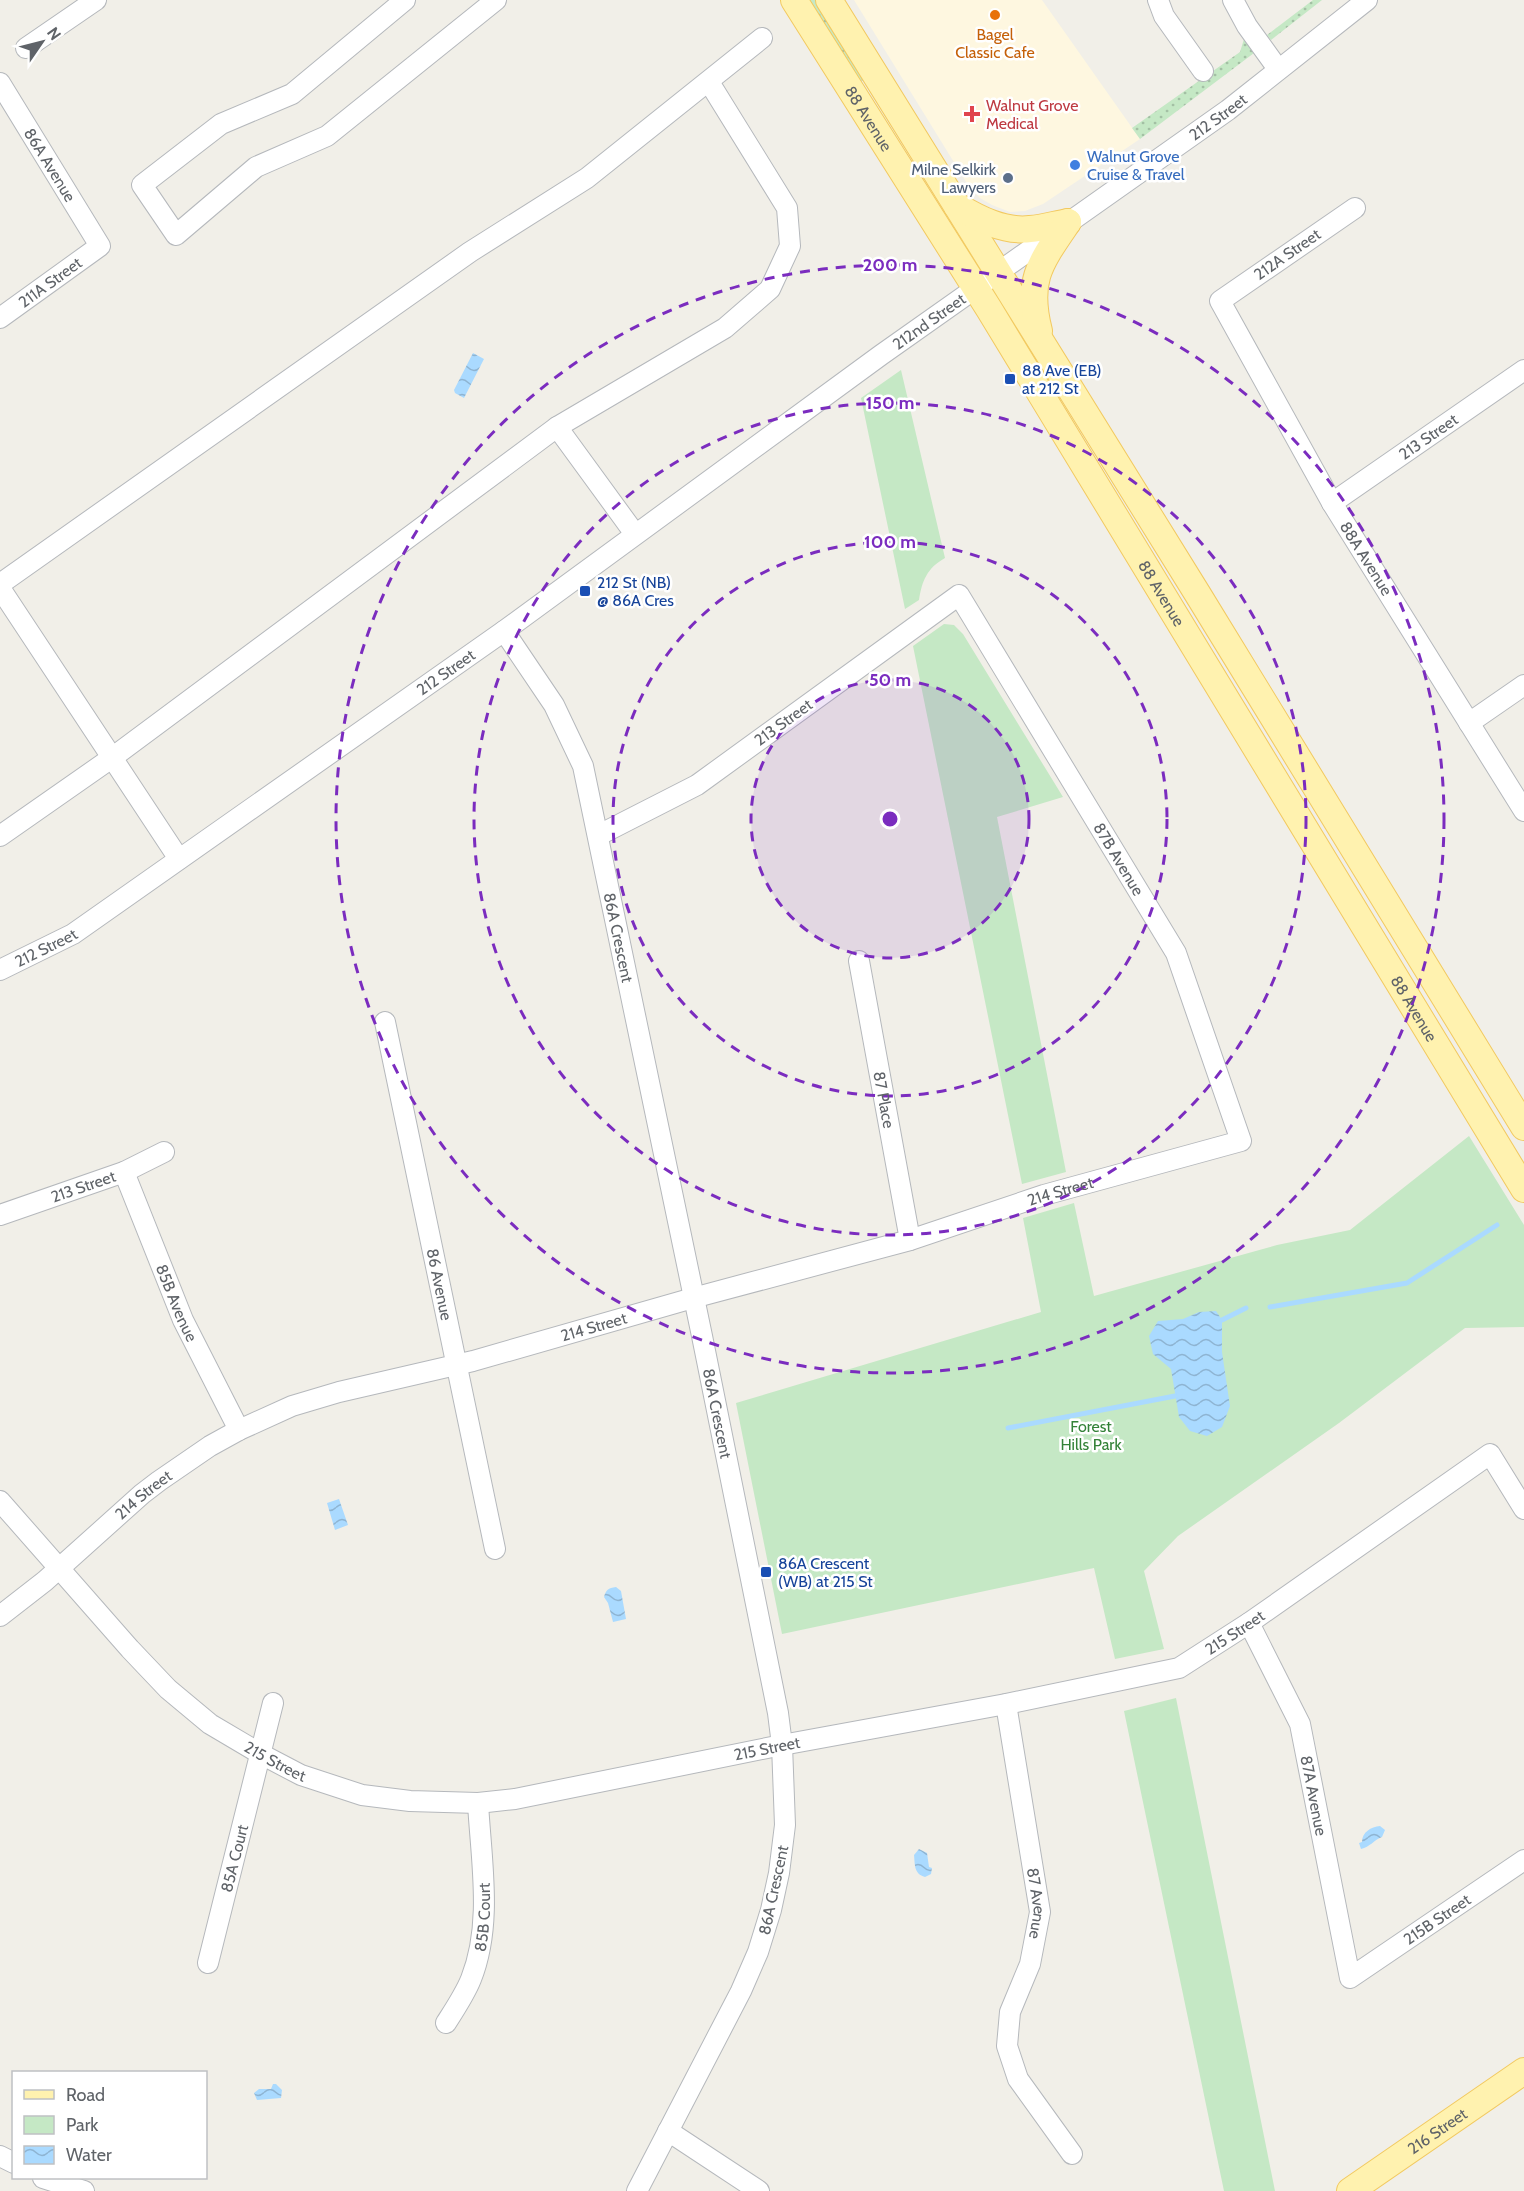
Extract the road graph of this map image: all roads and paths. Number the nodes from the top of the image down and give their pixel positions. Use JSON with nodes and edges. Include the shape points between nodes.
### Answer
{"nodes":[{"id":1,"x":405,"y":0,"type":"edge"},
{"id":2,"x":496,"y":0,"type":"edge"},
{"id":3,"x":794,"y":0,"type":"edge"},
{"id":4,"x":829,"y":0,"type":"edge"},
{"id":5,"x":1158,"y":0,"type":"edge"},
{"id":6,"x":1233,"y":0,"type":"edge"},
{"id":7,"x":1367,"y":0,"type":"edge"},
{"id":8,"x":87,"y":2,"type":"edge"},
{"id":9,"x":762,"y":38,"type":"dead end"},
{"id":10,"x":26,"y":48,"type":"dead end"},
{"id":11,"x":1278,"y":69,"type":"junction"},
{"id":12,"x":1203,"y":71,"type":"dead end"},
{"id":13,"x":709,"y":82,"type":"junction"},
{"id":14,"x":0,"y":83,"type":"edge"},
{"id":15,"x":957,"y":206,"type":"junction"},
{"id":16,"x":1355,"y":208,"type":"dead end"},
{"id":17,"x":1068,"y":222,"type":"junction"},
{"id":18,"x":100,"y":246,"type":"joint"},
{"id":19,"x":998,"y":272,"type":"junction"},
{"id":20,"x":975,"y":287,"type":"junction"},
{"id":21,"x":1220,"y":301,"type":"joint"},
{"id":22,"x":0,"y":318,"type":"edge"},
{"id":23,"x":1043,"y":346,"type":"junction"},
{"id":24,"x":881,"y":355,"type":"joint"},
{"id":25,"x":1524,"y":370,"type":"edge"},
{"id":26,"x":557,"y":427,"type":"junction"},
{"id":27,"x":1332,"y":503,"type":"junction"},
{"id":28,"x":635,"y":534,"type":"junction"},
{"id":29,"x":0,"y":586,"type":"edge"},
{"id":30,"x":959,"y":595,"type":"joint"},
{"id":31,"x":504,"y":630,"type":"junction"},
{"id":32,"x":1524,"y":685,"type":"edge"},
{"id":33,"x":1469,"y":723,"type":"junction"},
{"id":34,"x":113,"y":757,"type":"junction"},
{"id":35,"x":1524,"y":811,"type":"edge"},
{"id":36,"x":599,"y":835,"type":"junction"},
{"id":37,"x":0,"y":836,"type":"edge"},
{"id":38,"x":179,"y":859,"type":"junction"},
{"id":39,"x":859,"y":961,"type":"dead end"},
{"id":40,"x":0,"y":970,"type":"edge"},
{"id":41,"x":385,"y":1022,"type":"dead end"},
{"id":42,"x":1524,"y":1127,"type":"edge"},
{"id":43,"x":1241,"y":1141,"type":"joint"},
{"id":44,"x":164,"y":1152,"type":"dead end"},
{"id":45,"x":124,"y":1172,"type":"junction"},
{"id":46,"x":1524,"y":1189,"type":"edge"},
{"id":47,"x":0,"y":1215,"type":"edge"},
{"id":48,"x":910,"y":1240,"type":"junction"},
{"id":49,"x":693,"y":1298,"type":"junction"},
{"id":50,"x":456,"y":1366,"type":"junction"},
{"id":51,"x":239,"y":1430,"type":"junction"},
{"id":52,"x":0,"y":1501,"type":"edge"},
{"id":53,"x":1524,"y":1509,"type":"edge"},
{"id":54,"x":495,"y":1549,"type":"dead end"},
{"id":55,"x":59,"y":1568,"type":"junction"},
{"id":56,"x":0,"y":1616,"type":"edge"},
{"id":57,"x":1249,"y":1623,"type":"junction"},
{"id":58,"x":273,"y":1703,"type":"dead end"},
{"id":59,"x":1006,"y":1704,"type":"junction"},
{"id":60,"x":782,"y":1745,"type":"junction"},
{"id":61,"x":259,"y":1753,"type":"junction"},
{"id":62,"x":478,"y":1803,"type":"junction"},
{"id":63,"x":1524,"y":1860,"type":"edge"},
{"id":64,"x":208,"y":1963,"type":"dead end"},
{"id":65,"x":1350,"y":1978,"type":"joint"},
{"id":66,"x":446,"y":2023,"type":"dead end"},
{"id":67,"x":1524,"y":2071,"type":"edge"},
{"id":68,"x":668,"y":2131,"type":"junction"},
{"id":69,"x":1072,"y":2154,"type":"dead end"},
{"id":70,"x":46,"y":2179,"type":"edge"},
{"id":71,"x":84,"y":2191,"type":"edge"},
{"id":72,"x":637,"y":2191,"type":"edge"},
{"id":73,"x":759,"y":2191,"type":"edge"},
{"id":74,"x":1350,"y":2191,"type":"edge"}],
"edges":[{"from":1,"to":2,"type":"street","via":[[292,94],[221,124],[142,186],[176,235],[256,167],[327,136]]},
{"from":3,"to":20,"type":"main road","name":"88 Avenue"},
{"from":4,"to":15,"type":"main road","name":"88 Avenue"},
{"from":5,"to":12,"type":"street","via":[[1164,16]]},
{"from":6,"to":11,"type":"street"},
{"from":7,"to":11,"type":"street","name":"212 Street"},
{"from":8,"to":10,"type":"street"},
{"from":9,"to":13,"type":"street"},
{"from":11,"to":17,"type":"street","name":"212 Street","via":[[1228,110]]},
{"from":13,"to":26,"type":"street","via":[[787,208],[790,246],[770,289],[726,328]]},
{"from":13,"to":29,"type":"street","via":[[587,178],[470,252]]},
{"from":14,"to":18,"type":"street","name":"86A Avenue"},
{"from":15,"to":17,"type":"main road","via":[[1000,226],[1028,230]]},
{"from":15,"to":19,"type":"main road","name":"88 Avenue"},
{"from":16,"to":21,"type":"street","name":"212A Street"},
{"from":17,"to":19,"type":"street","name":"212 Street"},
{"from":17,"to":23,"type":"main road","via":[[1042,260],[1035,286],[1034,308]]},
{"from":18,"to":22,"type":"street","name":"211A Street"},
{"from":19,"to":20,"type":"street","name":"212 Street"},
{"from":19,"to":23,"type":"main road","name":"88 Avenue"},
{"from":20,"to":24,"type":"street","name":"212nd Street"},
{"from":20,"to":46,"type":"main road","name":"88 Avenue"},
{"from":21,"to":27,"type":"street","name":"88A Avenue"},
{"from":23,"to":42,"type":"main road","name":"88 Avenue"},
{"from":24,"to":28,"type":"street","name":"212 Street"},
{"from":25,"to":27,"type":"street","name":"213 Street"},
{"from":26,"to":28,"type":"street"},
{"from":26,"to":34,"type":"street"},
{"from":27,"to":33,"type":"street","name":"88A Avenue"},
{"from":28,"to":31,"type":"street","name":"212 Street"},
{"from":29,"to":34,"type":"street"},
{"from":30,"to":36,"type":"street","name":"213 Street","via":[[697,785]]},
{"from":30,"to":43,"type":"street","name":"87B Avenue","via":[[1176,953]]},
{"from":31,"to":36,"type":"street","name":"86A Crescent","via":[[554,705],[583,766]]},
{"from":31,"to":38,"type":"street","name":"212 Street"},
{"from":32,"to":33,"type":"street"},
{"from":33,"to":35,"type":"street","name":"88A Avenue"},
{"from":34,"to":37,"type":"street"},
{"from":34,"to":38,"type":"street"},
{"from":36,"to":49,"type":"street","name":"86A Crescent"},
{"from":38,"to":40,"type":"street","name":"212 Street","via":[[73,934]]},
{"from":39,"to":48,"type":"street","name":"87 Place"},
{"from":41,"to":50,"type":"street","name":"86 Avenue"},
{"from":43,"to":48,"type":"street","name":"214 Street","via":[[1044,1195]]},
{"from":44,"to":45,"type":"street","name":"213 Street"},
{"from":45,"to":47,"type":"street","name":"213 Street"},
{"from":45,"to":51,"type":"street","name":"85B Avenue","via":[[183,1320]]},
{"from":48,"to":49,"type":"street","name":"214 Street"},
{"from":49,"to":50,"type":"street","name":"214 Street"},
{"from":49,"to":60,"type":"street","name":"86A Crescent"},
{"from":50,"to":51,"type":"street","name":"214 Street","via":[[319,1397]]},
{"from":50,"to":54,"type":"street","name":"86 Avenue"},
{"from":51,"to":55,"type":"street","name":"214 Street","via":[[142,1494]]},
{"from":52,"to":55,"type":"street","name":"215 Street"},
{"from":53,"to":57,"type":"street","name":"215 Street","via":[[1490,1454]]},
{"from":55,"to":56,"type":"street","name":"214 Street"},
{"from":55,"to":61,"type":"street","name":"215 Street","via":[[168,1689],[210,1724]]},
{"from":57,"to":59,"type":"street","name":"215 Street","via":[[1179,1668]]},
{"from":57,"to":65,"type":"street","name":"87A Avenue","via":[[1300,1724]]},
{"from":58,"to":61,"type":"street","name":"85A Court"},
{"from":59,"to":60,"type":"street","name":"215 Street"},
{"from":59,"to":69,"type":"street","name":"87 Avenue","via":[[1040,1912],[1030,1964],[1010,2012],[1007,2046],[1018,2079]]},
{"from":60,"to":62,"type":"street","name":"215 Street","via":[[515,1799]]},
{"from":60,"to":68,"type":"street","name":"86A Crescent","via":[[785,1825],[771,1910],[741,1991]]},
{"from":61,"to":62,"type":"street","name":"215 Street","via":[[302,1775],[362,1795]]},
{"from":61,"to":64,"type":"street","name":"85A Court"},
{"from":62,"to":66,"type":"street","name":"85B Court","via":[[484,1900],[482,1944],[472,1978]]},
{"from":63,"to":65,"type":"street","name":"215B Street"},
{"from":67,"to":74,"type":"main road","name":"216 Street"},
{"from":68,"to":72,"type":"street","name":"86A Crescent"},
{"from":68,"to":73,"type":"street"},
{"from":70,"to":71,"type":"street"}]}
